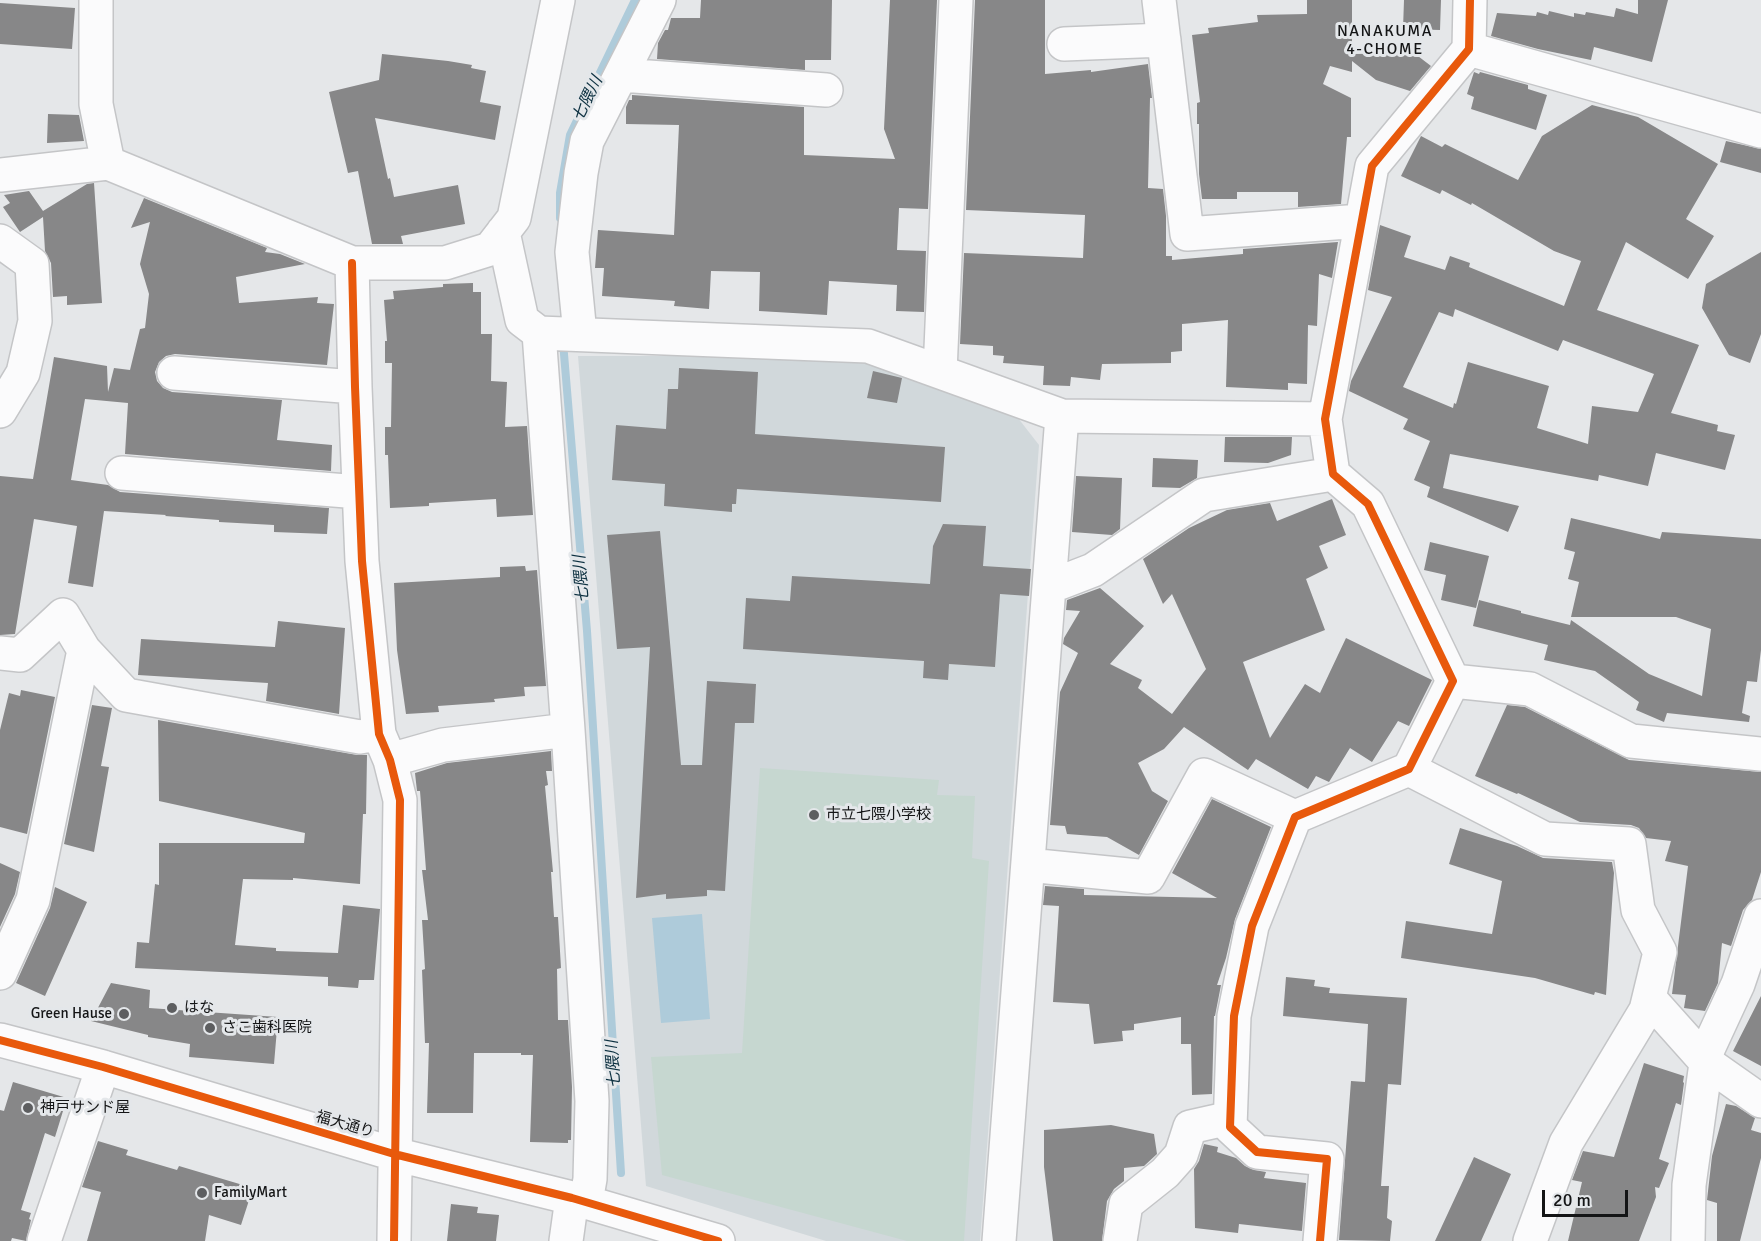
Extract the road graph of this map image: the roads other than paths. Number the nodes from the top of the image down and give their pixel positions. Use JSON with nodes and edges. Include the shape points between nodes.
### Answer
{"nodes":[{"id":1,"x":96,"y":0,"type":"edge"},
{"id":2,"x":558,"y":0,"type":"edge"},
{"id":3,"x":659,"y":0,"type":"edge"},
{"id":4,"x":956,"y":0,"type":"edge"},
{"id":5,"x":1159,"y":0,"type":"edge"},
{"id":6,"x":1470,"y":0,"type":"edge"},
{"id":7,"x":1164,"y":40,"type":"junction"},
{"id":8,"x":1064,"y":44,"type":"dead end"},
{"id":9,"x":1469,"y":49,"type":"junction"},
{"id":10,"x":621,"y":75,"type":"junction"},
{"id":11,"x":826,"y":90,"type":"dead end"},
{"id":12,"x":1761,"y":131,"type":"edge"},
{"id":13,"x":108,"y":163,"type":"junction"},
{"id":14,"x":0,"y":175,"type":"edge"},
{"id":15,"x":1361,"y":221,"type":"junction"},
{"id":16,"x":503,"y":232,"type":"junction"},
{"id":17,"x":0,"y":241,"type":"edge"},
{"id":18,"x":352,"y":263,"type":"junction"},
{"id":19,"x":539,"y":333,"type":"junction"},
{"id":20,"x":580,"y":334,"type":"junction"},
{"id":21,"x":940,"y":372,"type":"junction"},
{"id":22,"x":174,"y":373,"type":"dead end"},
{"id":23,"x":355,"y":387,"type":"junction"},
{"id":24,"x":0,"y":411,"type":"edge"},
{"id":25,"x":1062,"y":416,"type":"junction"},
{"id":26,"x":1325,"y":419,"type":"junction"},
{"id":27,"x":122,"y":473,"type":"dead end"},
{"id":28,"x":1333,"y":474,"type":"junction"},
{"id":29,"x":359,"y":492,"type":"junction"},
{"id":30,"x":1049,"y":587,"type":"junction"},
{"id":31,"x":84,"y":650,"type":"junction"},
{"id":32,"x":0,"y":653,"type":"edge"},
{"id":33,"x":1453,"y":681,"type":"junction"},
{"id":34,"x":568,"y":730,"type":"junction"},
{"id":35,"x":385,"y":747,"type":"junction"},
{"id":36,"x":1761,"y":754,"type":"edge"},
{"id":37,"x":1409,"y":769,"type":"junction"},
{"id":38,"x":1295,"y":818,"type":"junction"},
{"id":39,"x":1028,"y":865,"type":"junction"},
{"id":40,"x":1761,"y":916,"type":"edge"},
{"id":41,"x":0,"y":973,"type":"edge"},
{"id":42,"x":1649,"y":998,"type":"junction"},
{"id":43,"x":0,"y":1040,"type":"edge"},
{"id":44,"x":1707,"y":1063,"type":"junction"},
{"id":45,"x":103,"y":1067,"type":"junction"},
{"id":46,"x":1761,"y":1101,"type":"edge"},
{"id":47,"x":1230,"y":1118,"type":"junction"},
{"id":48,"x":394,"y":1154,"type":"junction"},
{"id":49,"x":579,"y":1200,"type":"junction"},
{"id":50,"x":44,"y":1241,"type":"edge"},
{"id":51,"x":394,"y":1241,"type":"edge"},
{"id":52,"x":566,"y":1241,"type":"edge"},
{"id":53,"x":718,"y":1241,"type":"edge"},
{"id":54,"x":999,"y":1241,"type":"edge"},
{"id":55,"x":1120,"y":1241,"type":"edge"},
{"id":56,"x":1320,"y":1241,"type":"edge"},
{"id":57,"x":1530,"y":1241,"type":"edge"},
{"id":58,"x":1688,"y":1241,"type":"edge"}],
"edges":[{"from":1,"to":13,"type":"street","via":[[96,104]]},
{"from":2,"to":16,"type":"street","via":[[514,218]]},
{"from":3,"to":10,"type":"street"},
{"from":4,"to":21,"type":"street"},
{"from":5,"to":7,"type":"street"},
{"from":6,"to":9,"type":"street"},
{"from":7,"to":8,"type":"street"},
{"from":7,"to":15,"type":"street","via":[[1187,234]]},
{"from":9,"to":12,"type":"street"},
{"from":9,"to":15,"type":"street","via":[[1372,166]]},
{"from":10,"to":11,"type":"street"},
{"from":10,"to":20,"type":"street","via":[[587,141],[581,173],[572,252]]},
{"from":13,"to":14,"type":"street"},
{"from":13,"to":18,"type":"street"},
{"from":15,"to":26,"type":"street"},
{"from":16,"to":18,"type":"street","via":[[490,249],[446,263]]},
{"from":16,"to":19,"type":"street","via":[[522,320]]},
{"from":17,"to":24,"type":"street","via":[[32,264],[35,321],[23,373]]},
{"from":18,"to":23,"type":"street"},
{"from":19,"to":20,"type":"street"},
{"from":19,"to":34,"type":"street"},
{"from":20,"to":21,"type":"street","via":[[868,346]]},
{"from":21,"to":25,"type":"street"},
{"from":22,"to":23,"type":"street"},
{"from":23,"to":29,"type":"street"},
{"from":25,"to":26,"type":"street"},
{"from":25,"to":30,"type":"street"},
{"from":26,"to":28,"type":"street"},
{"from":27,"to":29,"type":"street"},
{"from":28,"to":30,"type":"street","via":[[1204,495],[1093,570]]},
{"from":28,"to":33,"type":"street","via":[[1368,504]]},
{"from":29,"to":35,"type":"street","via":[[362,561]]},
{"from":30,"to":39,"type":"street"},
{"from":31,"to":32,"type":"street","via":[[63,615],[20,655]]},
{"from":31,"to":35,"type":"street","via":[[126,695],[360,737]]},
{"from":31,"to":41,"type":"street","via":[[33,900]]},
{"from":33,"to":36,"type":"street","via":[[1530,688],[1630,741]]},
{"from":33,"to":37,"type":"street"},
{"from":34,"to":35,"type":"street","via":[[442,745]]},
{"from":34,"to":49,"type":"street","via":[[592,1101],[590,1179]]},
{"from":35,"to":48,"type":"street","via":[[400,800]]},
{"from":37,"to":38,"type":"street"},
{"from":37,"to":42,"type":"street","via":[[1545,839],[1629,844],[1638,910],[1660,952]]},
{"from":38,"to":39,"type":"street","via":[[1204,775],[1148,877]]},
{"from":38,"to":47,"type":"street","via":[[1251,926],[1234,1016]]},
{"from":39,"to":54,"type":"street"},
{"from":40,"to":44,"type":"street","via":[[1738,984],[1708,1049]]},
{"from":42,"to":44,"type":"street"},
{"from":42,"to":57,"type":"street","via":[[1646,1010],[1566,1143]]},
{"from":43,"to":45,"type":"street","name":"福大通り"},
{"from":44,"to":46,"type":"street"},
{"from":44,"to":58,"type":"street","via":[[1689,1185]]},
{"from":45,"to":48,"type":"street","name":"福大通り"},
{"from":45,"to":50,"type":"street"},
{"from":47,"to":55,"type":"street","via":[[1190,1127],[1181,1155],[1126,1204]]},
{"from":47,"to":56,"type":"street","via":[[1230,1127],[1257,1152],[1327,1159]]},
{"from":48,"to":49,"type":"street","name":"福大通り"},
{"from":48,"to":51,"type":"street"},
{"from":49,"to":52,"type":"street"},
{"from":49,"to":53,"type":"street","name":"福大通り"}]}
